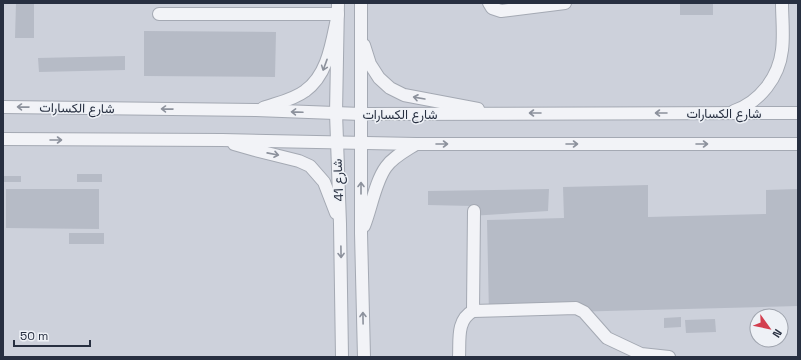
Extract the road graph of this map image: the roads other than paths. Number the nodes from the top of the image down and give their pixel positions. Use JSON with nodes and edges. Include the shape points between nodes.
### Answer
{"nodes":[{"id":1,"x":361,"y":3,"type":"edge"},
{"id":2,"x":489,"y":3,"type":"edge"},
{"id":3,"x":565,"y":3,"type":"edge"},
{"id":4,"x":782,"y":3,"type":"edge"},
{"id":5,"x":338,"y":8,"type":"edge"},
{"id":6,"x":159,"y":14,"type":"dead end"},
{"id":7,"x":361,"y":35,"type":"junction"},
{"id":8,"x":3,"y":107,"type":"edge"},
{"id":9,"x":256,"y":110,"type":"junction"},
{"id":10,"x":336,"y":113,"type":"junction"},
{"id":11,"x":728,"y":113,"type":"junction"},
{"id":12,"x":798,"y":113,"type":"edge"},
{"id":13,"x":361,"y":114,"type":"junction"},
{"id":14,"x":498,"y":114,"type":"junction"},
{"id":15,"x":3,"y":139,"type":"edge"},
{"id":16,"x":222,"y":140,"type":"junction"},
{"id":17,"x":337,"y":143,"type":"junction"},
{"id":18,"x":361,"y":143,"type":"junction"},
{"id":19,"x":416,"y":144,"type":"junction"},
{"id":20,"x":798,"y":144,"type":"edge"},
{"id":21,"x":474,"y":211,"type":"dead end"},
{"id":22,"x":340,"y":224,"type":"junction"},
{"id":23,"x":361,"y":233,"type":"junction"},
{"id":24,"x":472,"y":311,"type":"junction"},
{"id":25,"x":342,"y":357,"type":"edge"},
{"id":26,"x":364,"y":357,"type":"edge"},
{"id":27,"x":459,"y":357,"type":"edge"},
{"id":28,"x":669,"y":357,"type":"edge"}],
"edges":[{"from":1,"to":7,"type":"street","name":"شارع 41"},
{"from":2,"to":3,"type":"street","via":[[492,8],[501,11]]},
{"from":4,"to":11,"type":"street","via":[[782,50],[778,67],[770,83],[758,97],[744,108]]},
{"from":5,"to":6,"type":"street"},
{"from":5,"to":9,"type":"street","one_way":true,"via":[[323,71],[314,83],[293,98]]},
{"from":5,"to":10,"type":"street","name":"شارع 41"},
{"from":7,"to":13,"type":"street","name":"شارع 41"},
{"from":14,"to":7,"type":"street","one_way":true,"via":[[404,95],[390,88],[378,78],[370,64]]},
{"from":9,"to":8,"type":"street","name":"شارع الكسارات","one_way":true},
{"from":10,"to":9,"type":"street","name":"شارع الكسارات","one_way":true},
{"from":10,"to":13,"type":"street","name":"شارع الكسارات"},
{"from":10,"to":17,"type":"street","name":"شارع 41"},
{"from":11,"to":12,"type":"street","name":"شارع الكسارات"},
{"from":11,"to":14,"type":"street","name":"شارع الكسارات","one_way":true},
{"from":13,"to":14,"type":"street","name":"شارع الكسارات"},
{"from":13,"to":18,"type":"street","name":"شارع 41"},
{"from":15,"to":16,"type":"street","one_way":true},
{"from":16,"to":17,"type":"street"},
{"from":16,"to":22,"type":"street","one_way":true,"via":[[310,166],[324,182]]},
{"from":17,"to":18,"type":"street"},
{"from":17,"to":22,"type":"street","name":"شارع 41"},
{"from":18,"to":19,"type":"street"},
{"from":23,"to":18,"type":"street","name":"شارع 41","one_way":true},
{"from":19,"to":20,"type":"street","one_way":true},
{"from":19,"to":23,"type":"street","via":[[394,159],[381,175]]},
{"from":21,"to":24,"type":"street"},
{"from":22,"to":25,"type":"street","name":"شارع 41","one_way":true},
{"from":26,"to":23,"type":"street","name":"شارع 41","one_way":true},
{"from":24,"to":27,"type":"street","via":[[466,314],[460,326]]},
{"from":24,"to":28,"type":"street","via":[[576,308],[584,312],[607,338],[641,354]]}]}
